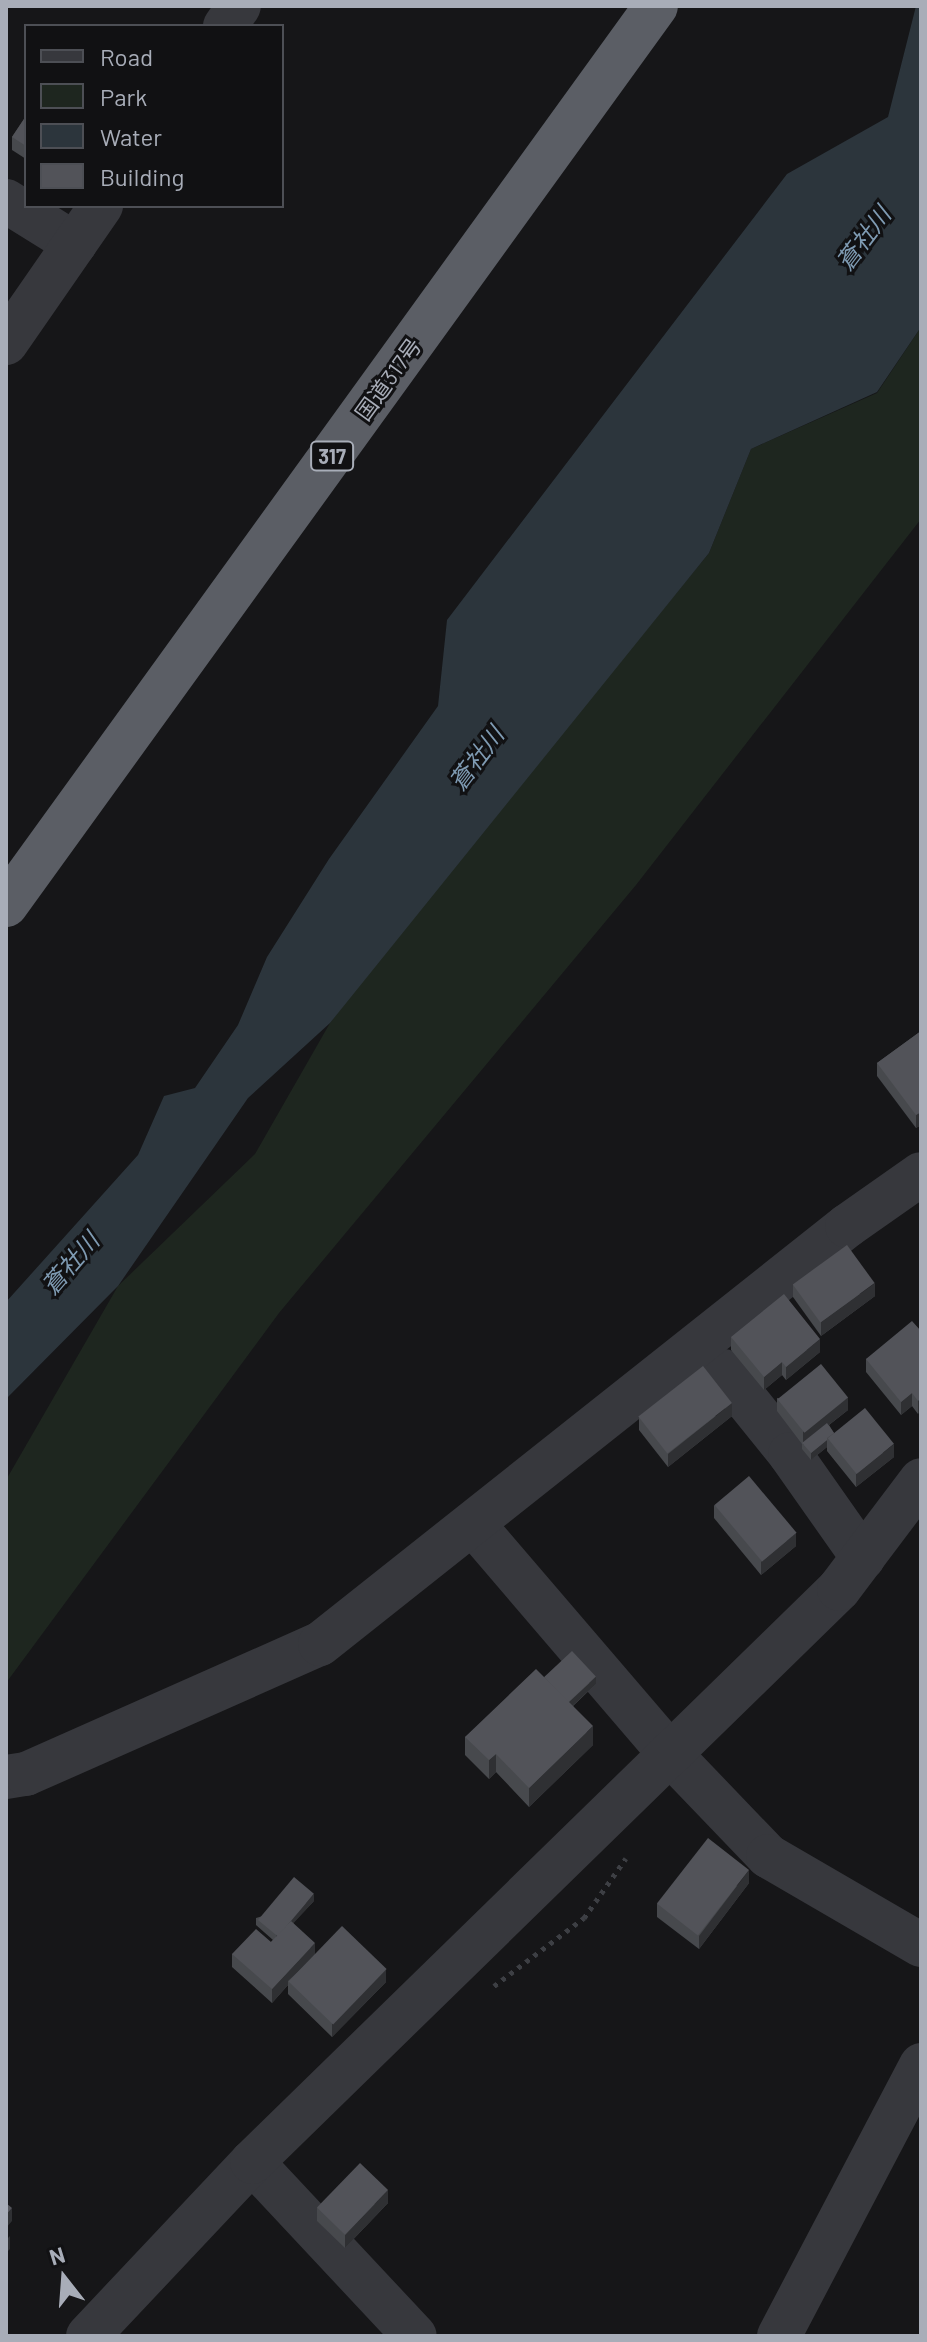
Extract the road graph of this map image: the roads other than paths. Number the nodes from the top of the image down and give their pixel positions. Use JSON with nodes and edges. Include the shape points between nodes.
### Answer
{"nodes":[{"id":1,"x":239,"y":6,"type":"edge"},
{"id":2,"x":656,"y":6,"type":"edge"},
{"id":3,"x":226,"y":24,"type":"edge"},
{"id":4,"x":6,"y":201,"type":"edge"},
{"id":5,"x":100,"y":208,"type":"edge"},
{"id":6,"x":75,"y":244,"type":"junction"},
{"id":7,"x":6,"y":343,"type":"edge"},
{"id":8,"x":6,"y":905,"type":"edge"},
{"id":9,"x":921,"y":1174,"type":"edge"},
{"id":10,"x":723,"y":1371,"type":"dead end"},
{"id":11,"x":921,"y":1480,"type":"edge"},
{"id":12,"x":473,"y":1524,"type":"junction"},
{"id":13,"x":863,"y":1558,"type":"junction"},
{"id":14,"x":672,"y":1756,"type":"junction"},
{"id":15,"x":6,"y":1777,"type":"edge"},
{"id":16,"x":921,"y":1945,"type":"edge"},
{"id":17,"x":921,"y":2065,"type":"edge"},
{"id":18,"x":252,"y":2162,"type":"junction"},
{"id":19,"x":88,"y":2336,"type":"edge"},
{"id":20,"x":415,"y":2336,"type":"edge"},
{"id":21,"x":779,"y":2336,"type":"edge"}],
"edges":[{"from":1,"to":3,"type":"street"},
{"from":2,"to":8,"type":"highway","name":"国道317号","number":"317"},
{"from":4,"to":6,"type":"street"},
{"from":5,"to":6,"type":"street"},
{"from":6,"to":7,"type":"street"},
{"from":9,"to":12,"type":"street","via":[[847,1226]]},
{"from":10,"to":13,"type":"street"},
{"from":11,"to":13,"type":"street"},
{"from":12,"to":14,"type":"street"},
{"from":12,"to":15,"type":"street","via":[[320,1644],[26,1774]]},
{"from":13,"to":14,"type":"street","via":[[839,1589]]},
{"from":14,"to":16,"type":"street","via":[[768,1856]]},
{"from":14,"to":18,"type":"street"},
{"from":17,"to":21,"type":"street"},
{"from":18,"to":19,"type":"street"},
{"from":18,"to":20,"type":"street"}]}
